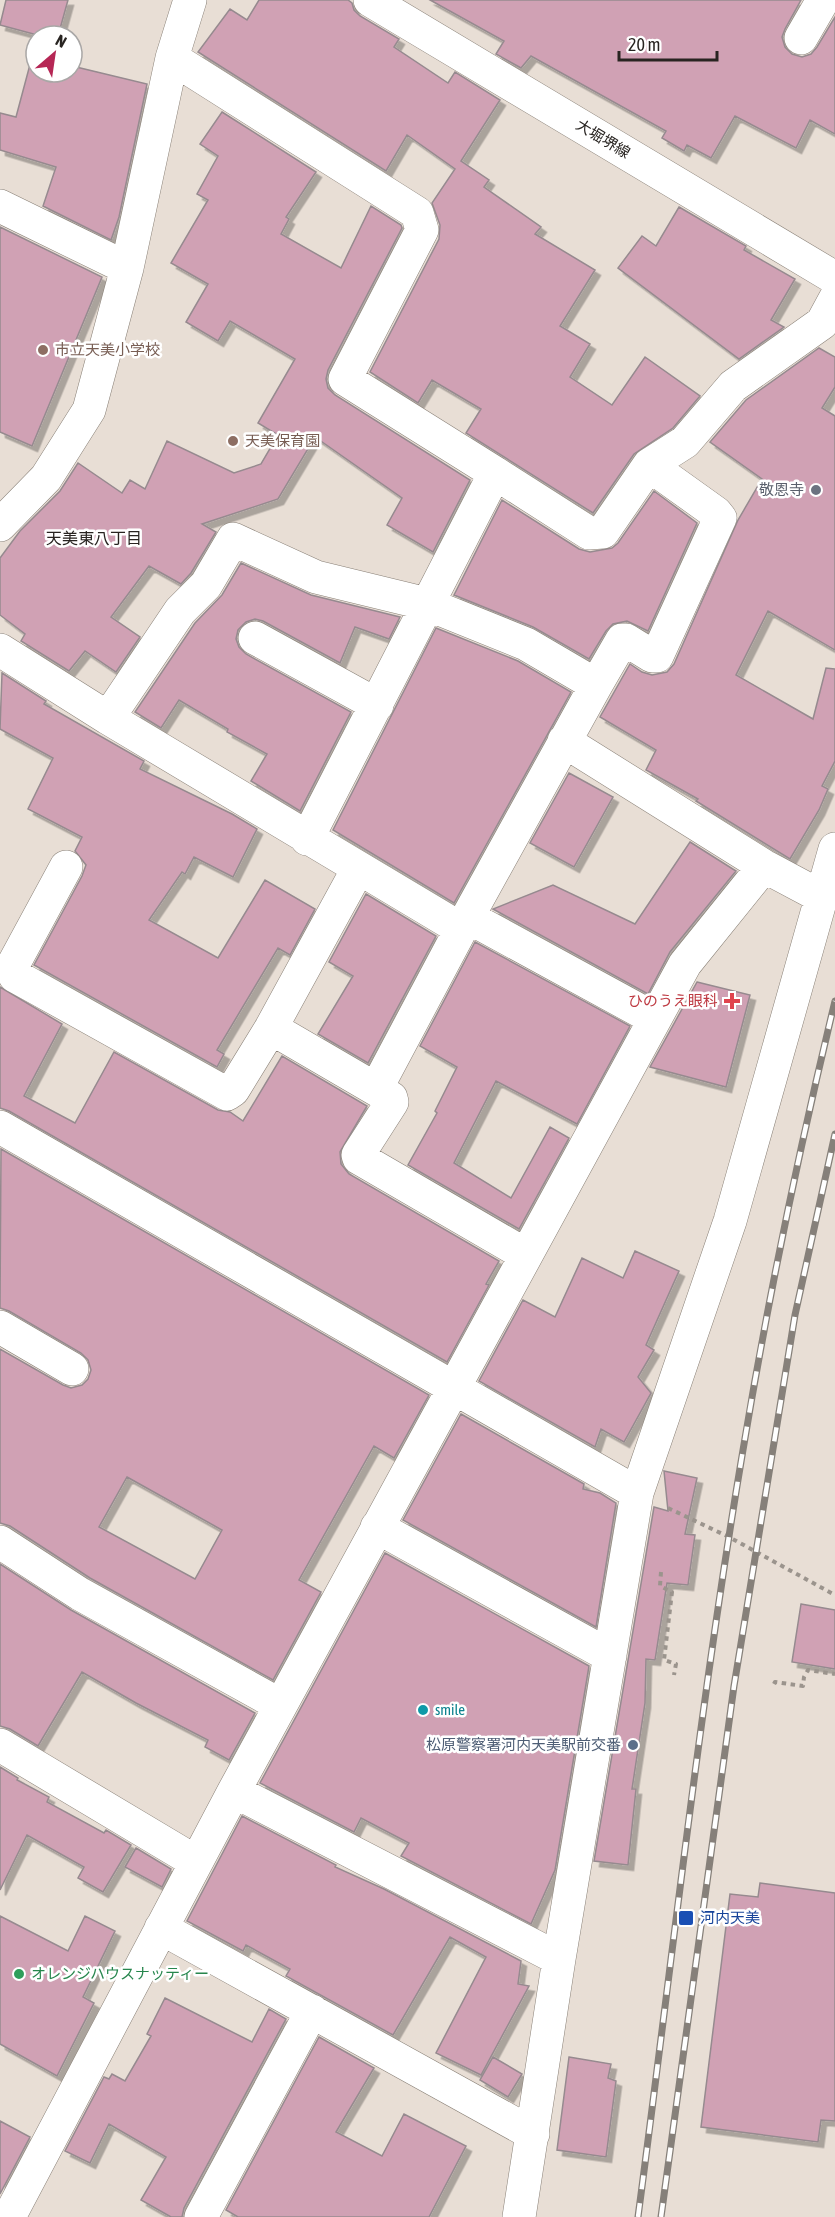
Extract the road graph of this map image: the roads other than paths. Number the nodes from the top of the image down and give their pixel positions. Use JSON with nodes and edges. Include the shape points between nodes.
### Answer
{"nodes":[{"id":1,"x":189,"y":0,"type":"edge"},
{"id":2,"x":370,"y":0,"type":"edge"},
{"id":3,"x":824,"y":0,"type":"edge"},
{"id":4,"x":801,"y":38,"type":"dead end"},
{"id":5,"x":172,"y":58,"type":"junction"},
{"id":6,"x":0,"y":206,"type":"edge"},
{"id":7,"x":127,"y":268,"type":"junction"},
{"id":8,"x":835,"y":278,"type":"edge"},
{"id":9,"x":835,"y":299,"type":"edge"},
{"id":10,"x":649,"y":465,"type":"junction"},
{"id":11,"x":495,"y":473,"type":"junction"},
{"id":12,"x":0,"y":525,"type":"edge"},
{"id":13,"x":427,"y":604,"type":"junction"},
{"id":14,"x":255,"y":638,"type":"dead end"},
{"id":15,"x":0,"y":650,"type":"edge"},
{"id":16,"x":596,"y":685,"type":"junction"},
{"id":17,"x":377,"y":705,"type":"junction"},
{"id":18,"x":108,"y":718,"type":"junction"},
{"id":19,"x":564,"y":741,"type":"junction"},
{"id":20,"x":307,"y":838,"type":"junction"},
{"id":21,"x":835,"y":849,"type":"edge"},
{"id":22,"x":764,"y":866,"type":"junction"},
{"id":23,"x":66,"y":867,"type":"dead end"},
{"id":24,"x":358,"y":868,"type":"junction"},
{"id":25,"x":822,"y":897,"type":"junction"},
{"id":26,"x":465,"y":923,"type":"junction"},
{"id":27,"x":7,"y":985,"type":"edge"},
{"id":28,"x":655,"y":1019,"type":"junction"},
{"id":29,"x":271,"y":1028,"type":"junction"},
{"id":30,"x":376,"y":1089,"type":"junction"},
{"id":31,"x":0,"y":1126,"type":"edge"},
{"id":32,"x":526,"y":1255,"type":"junction"},
{"id":33,"x":0,"y":1327,"type":"edge"},
{"id":34,"x":72,"y":1369,"type":"dead end"},
{"id":35,"x":454,"y":1387,"type":"junction"},
{"id":36,"x":638,"y":1493,"type":"junction"},
{"id":37,"x":378,"y":1527,"type":"junction"},
{"id":38,"x":0,"y":1542,"type":"edge"},
{"id":39,"x":610,"y":1656,"type":"junction"},
{"id":40,"x":280,"y":1705,"type":"junction"},
{"id":41,"x":0,"y":1745,"type":"edge"},
{"id":42,"x":234,"y":1791,"type":"junction"},
{"id":43,"x":196,"y":1862,"type":"junction"},
{"id":44,"x":161,"y":1928,"type":"junction"},
{"id":45,"x":559,"y":1959,"type":"junction"},
{"id":46,"x":312,"y":2012,"type":"junction"},
{"id":47,"x":533,"y":2134,"type":"junction"},
{"id":48,"x":9,"y":2217,"type":"edge"},
{"id":49,"x":201,"y":2217,"type":"edge"},
{"id":50,"x":519,"y":2217,"type":"edge"}],
"edges":[{"from":1,"to":5,"type":"street"},
{"from":2,"to":8,"type":"street","name":"大堀堺線"},
{"from":3,"to":4,"type":"street"},
{"from":5,"to":7,"type":"street"},
{"from":5,"to":11,"type":"street","via":[[417,213],[422,230],[345,379]]},
{"from":6,"to":7,"type":"street"},
{"from":7,"to":12,"type":"street","via":[[89,410],[46,478]]},
{"from":9,"to":10,"type":"street","via":[[822,323],[733,386],[685,442]]},
{"from":10,"to":11,"type":"street","via":[[603,532],[589,533]]},
{"from":10,"to":16,"type":"street","via":[[720,518],[657,656],[622,640]]},
{"from":11,"to":13,"type":"street"},
{"from":13,"to":16,"type":"street","via":[[526,644]]},
{"from":13,"to":17,"type":"street"},
{"from":13,"to":18,"type":"street","via":[[316,577],[233,539],[206,585],[180,610]]},
{"from":14,"to":17,"type":"street"},
{"from":15,"to":18,"type":"street"},
{"from":16,"to":19,"type":"street"},
{"from":17,"to":20,"type":"street"},
{"from":18,"to":20,"type":"street"},
{"from":19,"to":22,"type":"street"},
{"from":19,"to":26,"type":"street"},
{"from":20,"to":24,"type":"street"},
{"from":21,"to":25,"type":"street"},
{"from":22,"to":25,"type":"street"},
{"from":22,"to":28,"type":"street","via":[[685,964]]},
{"from":23,"to":27,"type":"street","via":[[13,965]]},
{"from":24,"to":26,"type":"street"},
{"from":24,"to":29,"type":"street"},
{"from":25,"to":36,"type":"street","via":[[730,1221]]},
{"from":26,"to":28,"type":"street"},
{"from":26,"to":30,"type":"street"},
{"from":27,"to":29,"type":"street","via":[[227,1094]]},
{"from":28,"to":32,"type":"street"},
{"from":29,"to":30,"type":"street"},
{"from":30,"to":32,"type":"street","via":[[392,1102],[359,1158]]},
{"from":31,"to":35,"type":"street"},
{"from":32,"to":35,"type":"street"},
{"from":33,"to":34,"type":"street"},
{"from":35,"to":36,"type":"street"},
{"from":35,"to":37,"type":"street"},
{"from":36,"to":39,"type":"street"},
{"from":37,"to":39,"type":"street"},
{"from":37,"to":40,"type":"street"},
{"from":38,"to":40,"type":"street","via":[[80,1594]]},
{"from":39,"to":45,"type":"street"},
{"from":40,"to":42,"type":"street"},
{"from":41,"to":43,"type":"street"},
{"from":42,"to":43,"type":"street"},
{"from":42,"to":45,"type":"street"},
{"from":43,"to":44,"type":"street"},
{"from":44,"to":46,"type":"street"},
{"from":44,"to":48,"type":"street"},
{"from":45,"to":47,"type":"street"},
{"from":46,"to":47,"type":"street"},
{"from":46,"to":49,"type":"street"},
{"from":47,"to":50,"type":"street"}]}
